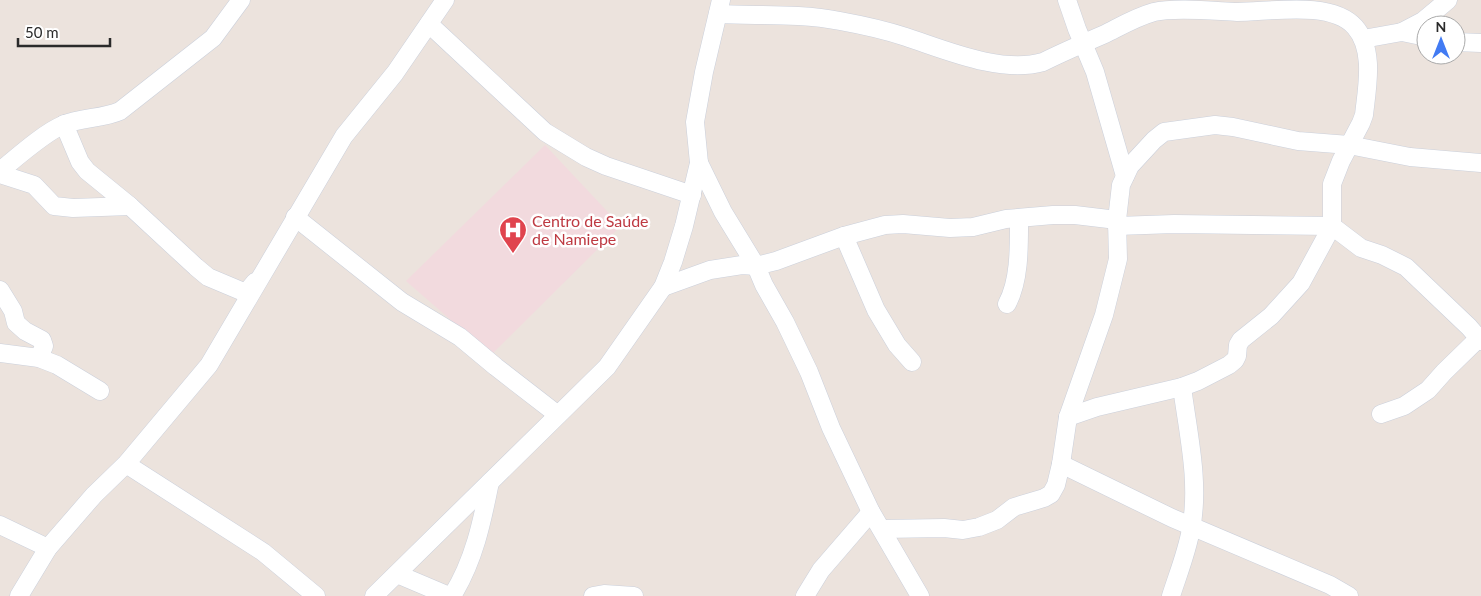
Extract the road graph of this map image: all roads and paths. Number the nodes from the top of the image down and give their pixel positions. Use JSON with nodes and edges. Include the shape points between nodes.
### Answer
{"nodes":[{"id":1,"x":241,"y":0,"type":"edge"},
{"id":2,"x":446,"y":0,"type":"edge"},
{"id":3,"x":1067,"y":0,"type":"edge"},
{"id":4,"x":1448,"y":0,"type":"edge"},
{"id":5,"x":720,"y":7,"type":"edge"},
{"id":6,"x":429,"y":24,"type":"junction"},
{"id":7,"x":1402,"y":32,"type":"junction"},
{"id":8,"x":1416,"y":35,"type":"edge"},
{"id":9,"x":1363,"y":39,"type":"junction"},
{"id":10,"x":1083,"y":42,"type":"junction"},
{"id":11,"x":1466,"y":42,"type":"edge"},
{"id":12,"x":1481,"y":43,"type":"edge"},
{"id":13,"x":64,"y":124,"type":"junction"},
{"id":14,"x":1349,"y":145,"type":"junction"},
{"id":15,"x":699,"y":163,"type":"junction"},
{"id":16,"x":1481,"y":163,"type":"edge"},
{"id":17,"x":0,"y":172,"type":"edge"},
{"id":18,"x":1125,"y":176,"type":"junction"},
{"id":19,"x":692,"y":195,"type":"junction"},
{"id":20,"x":130,"y":206,"type":"junction"},
{"id":21,"x":295,"y":217,"type":"junction"},
{"id":22,"x":1019,"y":218,"type":"junction"},
{"id":23,"x":1117,"y":223,"type":"junction"},
{"id":24,"x":1332,"y":226,"type":"junction"},
{"id":25,"x":844,"y":236,"type":"junction"},
{"id":26,"x":756,"y":266,"type":"junction"},
{"id":27,"x":262,"y":274,"type":"junction"},
{"id":28,"x":663,"y":287,"type":"junction"},
{"id":29,"x":0,"y":290,"type":"edge"},
{"id":30,"x":1007,"y":304,"type":"dead end"},
{"id":31,"x":1480,"y":338,"type":"edge"},
{"id":32,"x":0,"y":353,"type":"edge"},
{"id":33,"x":39,"y":358,"type":"junction"},
{"id":34,"x":912,"y":362,"type":"dead end"},
{"id":35,"x":1182,"y":387,"type":"junction"},
{"id":36,"x":100,"y":391,"type":"dead end"},
{"id":37,"x":1381,"y":414,"type":"dead end"},
{"id":38,"x":558,"y":416,"type":"junction"},
{"id":39,"x":1068,"y":417,"type":"junction"},
{"id":40,"x":126,"y":464,"type":"junction"},
{"id":41,"x":1061,"y":464,"type":"junction"},
{"id":42,"x":490,"y":482,"type":"junction"},
{"id":43,"x":871,"y":512,"type":"junction"},
{"id":44,"x":0,"y":525,"type":"edge"},
{"id":45,"x":1192,"y":527,"type":"junction"},
{"id":46,"x":882,"y":529,"type":"junction"},
{"id":47,"x":48,"y":548,"type":"junction"},
{"id":48,"x":396,"y":574,"type":"junction"},
{"id":49,"x":19,"y":596,"type":"edge"},
{"id":50,"x":316,"y":596,"type":"edge"},
{"id":51,"x":374,"y":596,"type":"edge"},
{"id":52,"x":451,"y":596,"type":"edge"},
{"id":53,"x":593,"y":596,"type":"edge"},
{"id":54,"x":634,"y":596,"type":"edge"},
{"id":55,"x":805,"y":596,"type":"edge"},
{"id":56,"x":920,"y":596,"type":"edge"},
{"id":57,"x":1171,"y":596,"type":"edge"},
{"id":58,"x":1349,"y":596,"type":"edge"}],
"edges":[{"from":1,"to":13,"type":"street","via":[[213,38],[120,111],[110,116]]},
{"from":2,"to":6,"type":"street"},
{"from":3,"to":10,"type":"street"},
{"from":4,"to":7,"type":"street","via":[[1423,21]]},
{"from":5,"to":10,"type":"street","via":[[838,21],[904,36],[970,58],[1021,66],[1043,62]]},
{"from":5,"to":15,"type":"street","via":[[695,122]]},
{"from":6,"to":19,"type":"street","via":[[545,132],[606,166]]},
{"from":6,"to":21,"type":"street","via":[[395,73],[344,136]]},
{"from":7,"to":8,"type":"street"},
{"from":7,"to":9,"type":"street"},
{"from":9,"to":10,"type":"street","via":[[1342,17],[1288,8],[1245,12],[1163,10]]},
{"from":9,"to":14,"type":"street","via":[[1368,61],[1364,115]]},
{"from":10,"to":18,"type":"street","via":[[1105,102]]},
{"from":11,"to":12,"type":"street"},
{"from":13,"to":17,"type":"street"},
{"from":13,"to":20,"type":"street","via":[[83,167]]},
{"from":14,"to":16,"type":"street","via":[[1410,157]]},
{"from":14,"to":18,"type":"street","via":[[1298,141],[1215,125],[1164,132],[1143,151]]},
{"from":14,"to":24,"type":"street","via":[[1332,184]]},
{"from":15,"to":19,"type":"street"},
{"from":15,"to":26,"type":"street","via":[[723,212]]},
{"from":17,"to":20,"type":"street","via":[[34,185],[54,206]]},
{"from":18,"to":23,"type":"street"},
{"from":19,"to":28,"type":"street"},
{"from":20,"to":27,"type":"street","via":[[208,277],[246,293]]},
{"from":21,"to":27,"type":"street"},
{"from":21,"to":38,"type":"street","via":[[402,302],[460,337]]},
{"from":22,"to":23,"type":"street","via":[[1075,215]]},
{"from":22,"to":25,"type":"street","via":[[973,227],[885,225]]},
{"from":22,"to":30,"type":"street","via":[[1016,280]]},
{"from":23,"to":24,"type":"street"},
{"from":23,"to":39,"type":"street","via":[[1118,259],[1104,315]]},
{"from":24,"to":31,"type":"street","via":[[1361,248],[1406,267]]},
{"from":24,"to":35,"type":"street","via":[[1300,283],[1271,316],[1242,340],[1235,360]]},
{"from":25,"to":26,"type":"street"},
{"from":25,"to":34,"type":"street","via":[[876,310],[897,345]]},
{"from":26,"to":28,"type":"street","via":[[710,270]]},
{"from":26,"to":43,"type":"street","via":[[809,372],[830,428]]},
{"from":27,"to":40,"type":"street","via":[[209,365]]},
{"from":28,"to":38,"type":"street","via":[[607,367]]},
{"from":29,"to":33,"type":"street","via":[[13,311],[16,323],[42,340],[44,346]]},
{"from":31,"to":37,"type":"street","via":[[1428,390],[1404,406]]},
{"from":32,"to":33,"type":"street"},
{"from":33,"to":36,"type":"street","via":[[69,371]]},
{"from":35,"to":39,"type":"street"},
{"from":35,"to":45,"type":"street","via":[[1194,479]]},
{"from":38,"to":42,"type":"street"},
{"from":39,"to":41,"type":"street"},
{"from":40,"to":47,"type":"street"},
{"from":40,"to":50,"type":"street","via":[[263,552]]},
{"from":41,"to":45,"type":"street"},
{"from":41,"to":46,"type":"street","via":[[1050,494],[1014,507],[988,524],[963,530]]},
{"from":42,"to":48,"type":"street"},
{"from":42,"to":52,"type":"street","via":[[473,555]]},
{"from":43,"to":46,"type":"street"},
{"from":43,"to":55,"type":"street","via":[[821,570]]},
{"from":44,"to":47,"type":"street"},
{"from":45,"to":57,"type":"street"},
{"from":45,"to":58,"type":"street"},
{"from":46,"to":56,"type":"street"},
{"from":47,"to":49,"type":"street"},
{"from":48,"to":51,"type":"street"},
{"from":48,"to":52,"type":"street"},
{"from":53,"to":54,"type":"street"}]}
